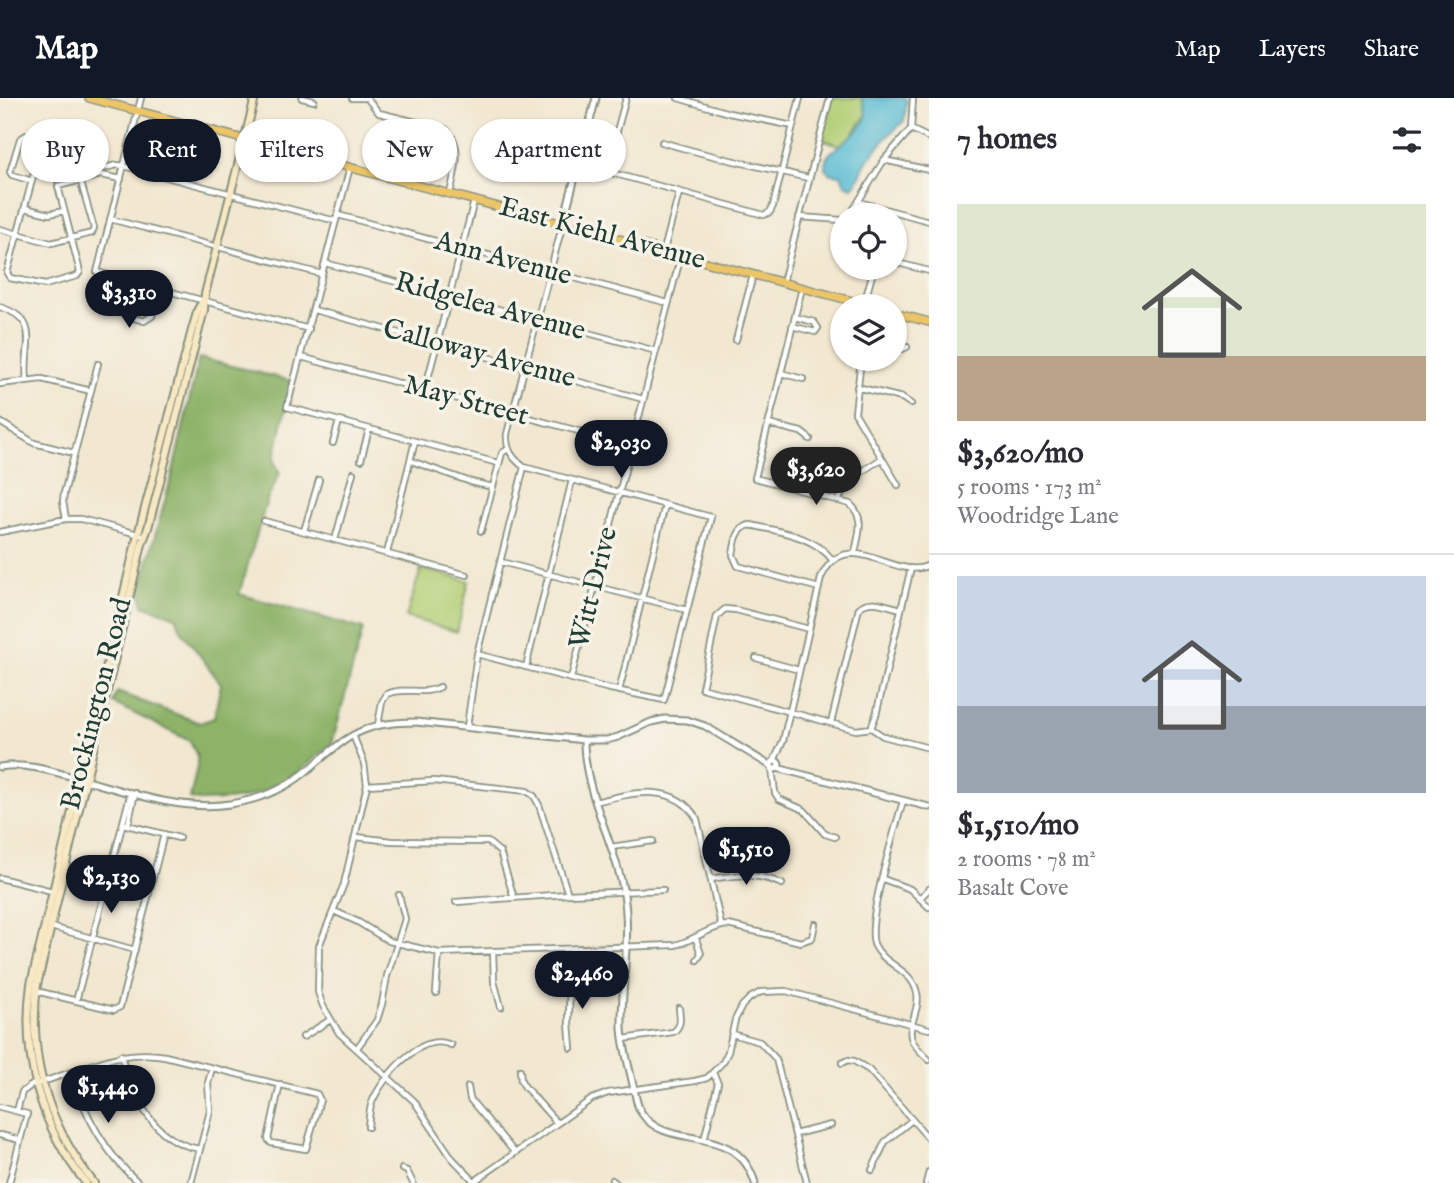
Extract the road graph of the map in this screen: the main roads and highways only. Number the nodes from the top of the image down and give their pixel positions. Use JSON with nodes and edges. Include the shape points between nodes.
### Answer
{"nodes":[{"id":1,"x":89,"y":98,"type":"edge"},
{"id":2,"x":255,"y":98,"type":"edge"},
{"id":3,"x":250,"y":119,"type":"edge"},
{"id":4,"x":235,"y":135,"type":"edge"},
{"id":5,"x":348,"y":165,"type":"edge"},
{"id":6,"x":235,"y":177,"type":"edge"},
{"id":7,"x":830,"y":296,"type":"edge"},
{"id":8,"x":907,"y":316,"type":"edge"},
{"id":9,"x":929,"y":322,"type":"edge"},
{"id":10,"x":82,"y":779,"type":"junction"},
{"id":11,"x":39,"y":1083,"type":"junction"},
{"id":12,"x":86,"y":1183,"type":"edge"},
{"id":13,"x":94,"y":1183,"type":"edge"}],
"edges":[{"from":1,"to":4,"type":"main road","name":"East Kiehl Avenue"},
{"from":2,"to":3,"type":"main road","name":"Brockington Road"},
{"from":5,"to":7,"type":"main road","name":"East Kiehl Avenue"},
{"from":6,"to":10,"type":"main road","name":"Brockington Road","via":[[196,316]]},
{"from":8,"to":9,"type":"main road"},
{"from":10,"to":11,"type":"main road","name":"Brockington Road","via":[[36,991]]},
{"from":10,"to":11,"type":"main road","name":"Brockington Road","via":[[29,997],[28,1037]]},
{"from":11,"to":12,"type":"main road","name":"Brockington Road","via":[[56,1137]]},
{"from":11,"to":13,"type":"main road","name":"Brockington Road","via":[[62,1135]]}]}
